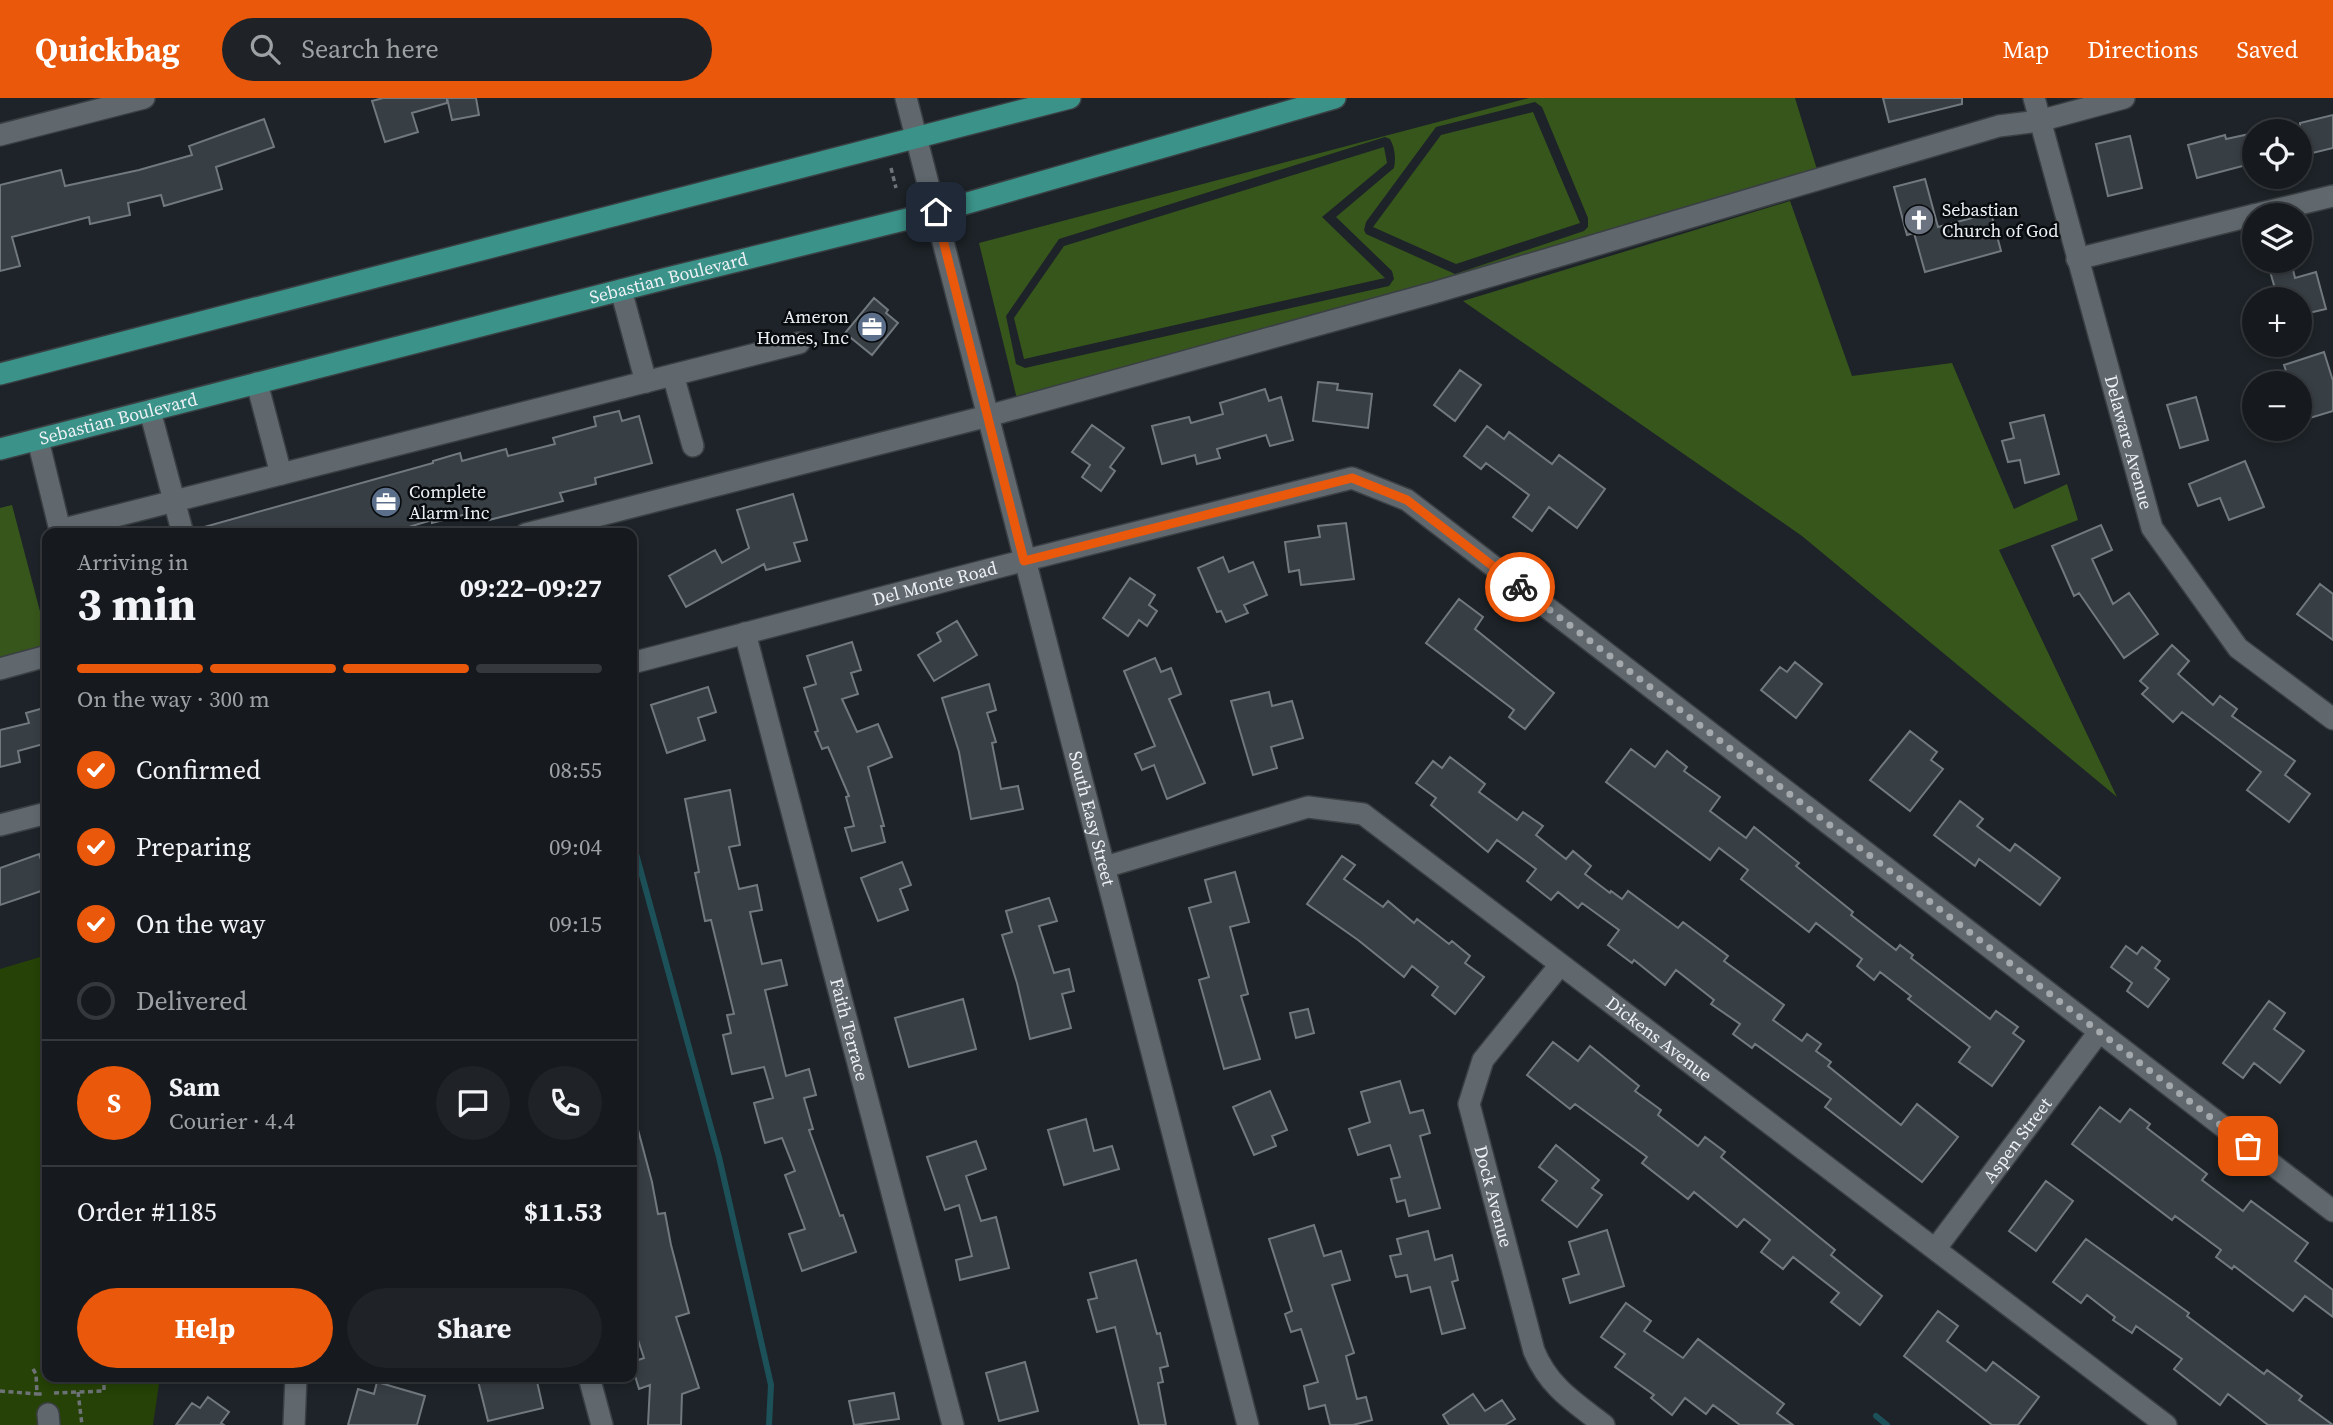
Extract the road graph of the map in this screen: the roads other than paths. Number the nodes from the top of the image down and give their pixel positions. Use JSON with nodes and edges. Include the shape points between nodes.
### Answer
{"nodes":[{"id":1,"x":144,"y":98,"type":"edge"},
{"id":2,"x":906,"y":98,"type":"edge"},
{"id":3,"x":1070,"y":98,"type":"edge"},
{"id":4,"x":1335,"y":98,"type":"edge"},
{"id":5,"x":2034,"y":98,"type":"edge"},
{"id":6,"x":2124,"y":98,"type":"edge"},
{"id":7,"x":2039,"y":121,"type":"junction"},
{"id":8,"x":0,"y":135,"type":"edge"},
{"id":9,"x":917,"y":138,"type":"junction"},
{"id":10,"x":2333,"y":196,"type":"edge"},
{"id":11,"x":2304,"y":203,"type":"edge"},
{"id":12,"x":936,"y":212,"type":"junction"},
{"id":13,"x":2242,"y":218,"type":"edge"},
{"id":14,"x":2077,"y":259,"type":"junction"},
{"id":15,"x":621,"y":290,"type":"junction"},
{"id":16,"x":799,"y":343,"type":"dead end"},
{"id":17,"x":0,"y":374,"type":"edge"},
{"id":18,"x":673,"y":375,"type":"junction"},
{"id":19,"x":646,"y":382,"type":"junction"},
{"id":20,"x":257,"y":383,"type":"junction"},
{"id":21,"x":150,"y":411,"type":"junction"},
{"id":22,"x":988,"y":416,"type":"junction"},
{"id":23,"x":38,"y":440,"type":"junction"},
{"id":24,"x":693,"y":446,"type":"dead end"},
{"id":25,"x":0,"y":449,"type":"edge"},
{"id":26,"x":281,"y":474,"type":"junction"},
{"id":27,"x":173,"y":501,"type":"junction"},
{"id":28,"x":60,"y":528,"type":"edge"},
{"id":29,"x":68,"y":528,"type":"edge"},
{"id":30,"x":181,"y":528,"type":"edge"},
{"id":31,"x":549,"y":528,"type":"edge"},
{"id":32,"x":1024,"y":561,"type":"junction"},
{"id":33,"x":745,"y":633,"type":"junction"},
{"id":34,"x":42,"y":657,"type":"edge"},
{"id":35,"x":637,"y":662,"type":"edge"},
{"id":36,"x":0,"y":669,"type":"edge"},
{"id":37,"x":2333,"y":719,"type":"edge"},
{"id":38,"x":42,"y":814,"type":"edge"},
{"id":39,"x":0,"y":825,"type":"edge"},
{"id":40,"x":1105,"y":867,"type":"junction"},
{"id":41,"x":1560,"y":965,"type":"junction"},
{"id":42,"x":2099,"y":1032,"type":"junction"},
{"id":43,"x":2333,"y":1211,"type":"edge"},
{"id":44,"x":1936,"y":1248,"type":"junction"},
{"id":45,"x":296,"y":1382,"type":"edge"},
{"id":46,"x":590,"y":1382,"type":"edge"},
{"id":47,"x":294,"y":1425,"type":"edge"},
{"id":48,"x":602,"y":1425,"type":"edge"},
{"id":49,"x":953,"y":1425,"type":"edge"},
{"id":50,"x":1248,"y":1425,"type":"edge"},
{"id":51,"x":1604,"y":1425,"type":"edge"},
{"id":52,"x":2166,"y":1425,"type":"edge"}],
"edges":[{"from":1,"to":8,"type":"street"},
{"from":2,"to":9,"type":"street","name":"South Easy Street"},
{"from":3,"to":9,"type":"main road"},
{"from":4,"to":12,"type":"main road","name":"Sebastian Boulevard"},
{"from":5,"to":7,"type":"street","name":"Delaware Avenue"},
{"from":6,"to":7,"type":"street"},
{"from":7,"to":14,"type":"street","name":"Delaware Avenue"},
{"from":7,"to":22,"type":"street","via":[[1999,126],[1433,293]]},
{"from":9,"to":12,"type":"street","name":"South Easy Street"},
{"from":9,"to":17,"type":"main road"},
{"from":10,"to":11,"type":"street"},
{"from":12,"to":15,"type":"main road","name":"Sebastian Boulevard"},
{"from":12,"to":22,"type":"street","name":"South Easy Street"},
{"from":13,"to":14,"type":"street"},
{"from":14,"to":37,"type":"street","name":"Delaware Avenue","via":[[2151,528],[2238,648]]},
{"from":15,"to":19,"type":"street"},
{"from":15,"to":20,"type":"main road","name":"Sebastian Boulevard"},
{"from":16,"to":18,"type":"street"},
{"from":18,"to":19,"type":"street"},
{"from":18,"to":24,"type":"street"},
{"from":19,"to":26,"type":"street"},
{"from":20,"to":21,"type":"main road","name":"Sebastian Boulevard"},
{"from":20,"to":26,"type":"street"},
{"from":21,"to":23,"type":"main road","name":"Sebastian Boulevard"},
{"from":21,"to":27,"type":"street"},
{"from":22,"to":31,"type":"street"},
{"from":22,"to":32,"type":"street","name":"South Easy Street"},
{"from":23,"to":25,"type":"main road","name":"Sebastian Boulevard"},
{"from":23,"to":28,"type":"street"},
{"from":26,"to":27,"type":"street"},
{"from":27,"to":29,"type":"street"},
{"from":27,"to":30,"type":"street"},
{"from":32,"to":33,"type":"street","name":"Del Monte Road"},
{"from":32,"to":40,"type":"street","name":"South Easy Street"},
{"from":32,"to":42,"type":"street","name":"Del Monte Road","via":[[1352,478],[1407,500]]},
{"from":33,"to":35,"type":"street","name":"Del Monte Road"},
{"from":33,"to":49,"type":"street","name":"Faith Terrace"},
{"from":34,"to":36,"type":"street"},
{"from":38,"to":39,"type":"street"},
{"from":40,"to":41,"type":"street","name":"Dickens Avenue","via":[[1308,807],[1363,814]]},
{"from":40,"to":50,"type":"street","name":"South Easy Street"},
{"from":41,"to":44,"type":"street","name":"Dickens Avenue"},
{"from":41,"to":51,"type":"street","name":"Dock Avenue","via":[[1483,1060],[1469,1104],[1541,1368],[1567,1398]]},
{"from":42,"to":43,"type":"street","name":"Del Monte Road"},
{"from":42,"to":44,"type":"street","name":"Aspen Street"},
{"from":44,"to":52,"type":"street","name":"Dickens Avenue"},
{"from":45,"to":47,"type":"street"},
{"from":46,"to":48,"type":"street"}]}
